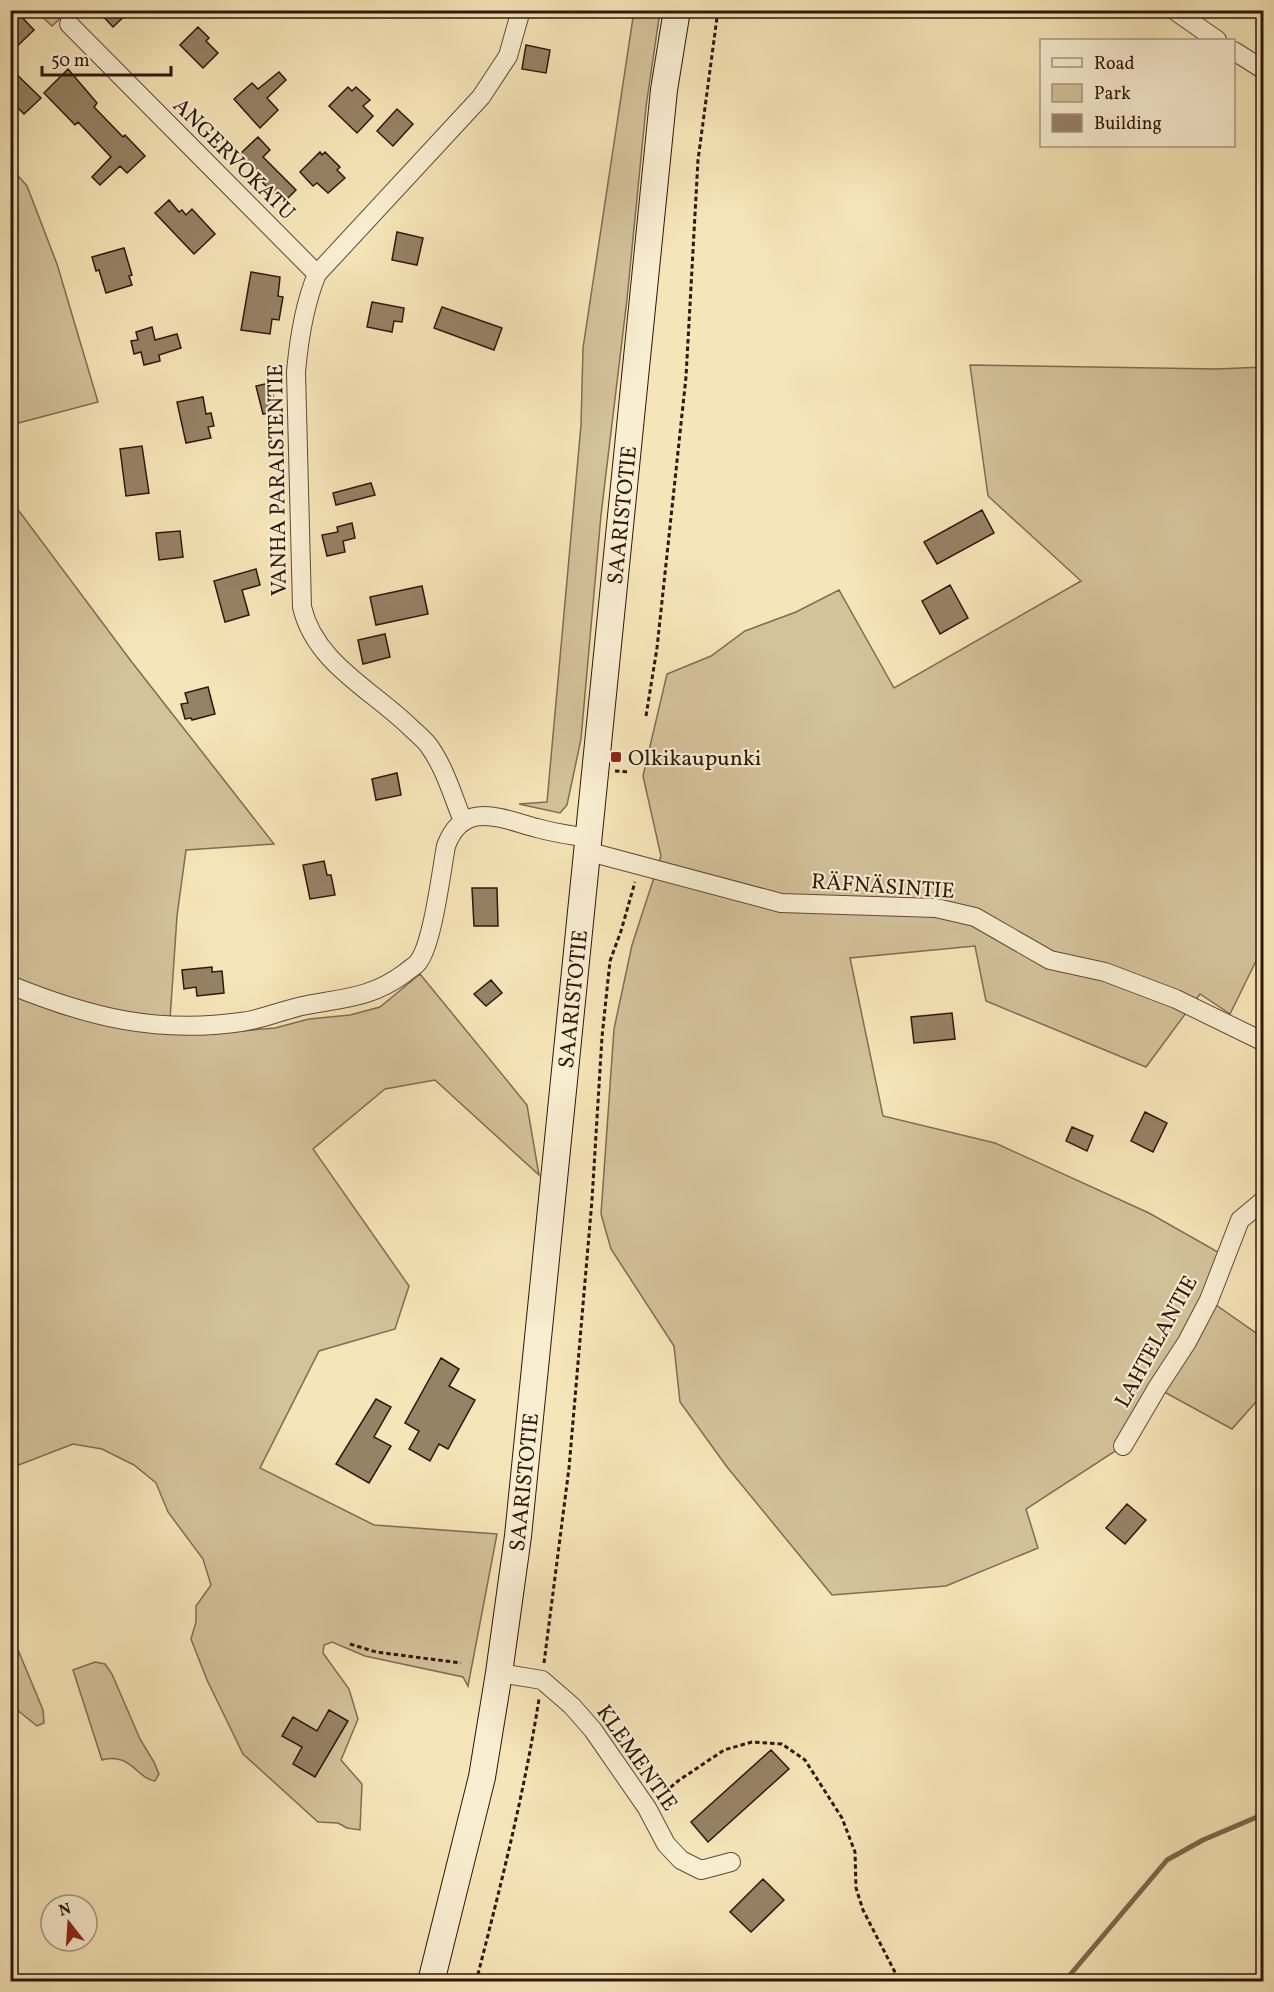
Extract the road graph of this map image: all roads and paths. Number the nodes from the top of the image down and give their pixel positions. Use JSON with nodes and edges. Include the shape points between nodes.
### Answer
{"nodes":[{"id":1,"x":521,"y":10,"type":"edge"},
{"id":2,"x":677,"y":10,"type":"edge"},
{"id":3,"x":718,"y":10,"type":"edge"},
{"id":4,"x":1174,"y":10,"type":"edge"},
{"id":5,"x":69,"y":24,"type":"dead end"},
{"id":6,"x":1215,"y":39,"type":"edge"},
{"id":7,"x":1235,"y":52,"type":"edge"},
{"id":8,"x":1263,"y":70,"type":"edge"},
{"id":9,"x":317,"y":274,"type":"junction"},
{"id":10,"x":646,"y":716,"type":"dead end"},
{"id":11,"x":615,"y":764,"type":"dead end"},
{"id":12,"x":630,"y":772,"type":"dead end"},
{"id":13,"x":463,"y":821,"type":"junction"},
{"id":14,"x":587,"y":845,"type":"junction"},
{"id":15,"x":640,"y":866,"type":"junction"},
{"id":16,"x":10,"y":985,"type":"edge"},
{"id":17,"x":1263,"y":1042,"type":"edge"},
{"id":18,"x":1263,"y":1200,"type":"edge"},
{"id":19,"x":1124,"y":1446,"type":"dead end"},
{"id":20,"x":350,"y":1644,"type":"dead end"},
{"id":21,"x":461,"y":1664,"type":"dead end"},
{"id":22,"x":499,"y":1672,"type":"junction"},
{"id":23,"x":542,"y":1680,"type":"junction"},
{"id":24,"x":647,"y":1808,"type":"junction"},
{"id":25,"x":731,"y":1862,"type":"dead end"},
{"id":26,"x":431,"y":1982,"type":"edge"},
{"id":27,"x":476,"y":1982,"type":"edge"},
{"id":28,"x":900,"y":1982,"type":"edge"}],
"edges":[{"from":1,"to":9,"type":"street","name":"VANHA PARAISTENTIE","via":[[508,56],[495,79]]},
{"from":2,"to":14,"type":"main road","name":"SAARISTOTIE","via":[[664,90]]},
{"from":3,"to":10,"type":"path","via":[[698,160],[686,377]]},
{"from":4,"to":6,"type":"street"},
{"from":5,"to":9,"type":"street","name":"ANGERVOKATU"},
{"from":7,"to":8,"type":"street"},
{"from":9,"to":13,"type":"street","name":"VANHA PARAISTENTIE","via":[[309,295],[296,372],[301,596],[305,623],[333,662],[429,745]]},
{"from":11,"to":12,"type":"path","via":[[615,771]]},
{"from":13,"to":14,"type":"street","name":"RÄFNÄSINTIE","via":[[493,815]]},
{"from":13,"to":16,"type":"street","via":[[451,832],[446,846],[429,934],[419,962],[373,992],[243,1022],[178,1026],[90,1014]]},
{"from":14,"to":15,"type":"street","name":"RÄFNÄSINTIE"},
{"from":14,"to":22,"type":"main road","name":"SAARISTOTIE","via":[[518,1536]]},
{"from":15,"to":17,"type":"street","name":"RÄFNÄSINTIE","via":[[781,903],[936,908],[975,917],[1050,960],[1105,972],[1176,999]]},
{"from":15,"to":23,"type":"path","via":[[610,961],[569,1468]]},
{"from":18,"to":19,"type":"street","name":"LAHTELANTIE","via":[[1240,1220],[1209,1300]]},
{"from":20,"to":21,"type":"path","via":[[375,1652]]},
{"from":22,"to":23,"type":"street"},
{"from":22,"to":26,"type":"main road","name":"SAARISTOTIE","via":[[482,1777]]},
{"from":23,"to":24,"type":"street","name":"KLEMENTIE","via":[[593,1730]]},
{"from":23,"to":27,"type":"path","via":[[506,1865]]},
{"from":24,"to":25,"type":"street","name":"KLEMENTIE","via":[[666,1844],[681,1860],[701,1870]]},
{"from":24,"to":28,"type":"path","via":[[724,1750],[752,1742],[782,1744],[805,1760],[842,1818],[855,1852],[856,1888],[863,1910]]}]}
